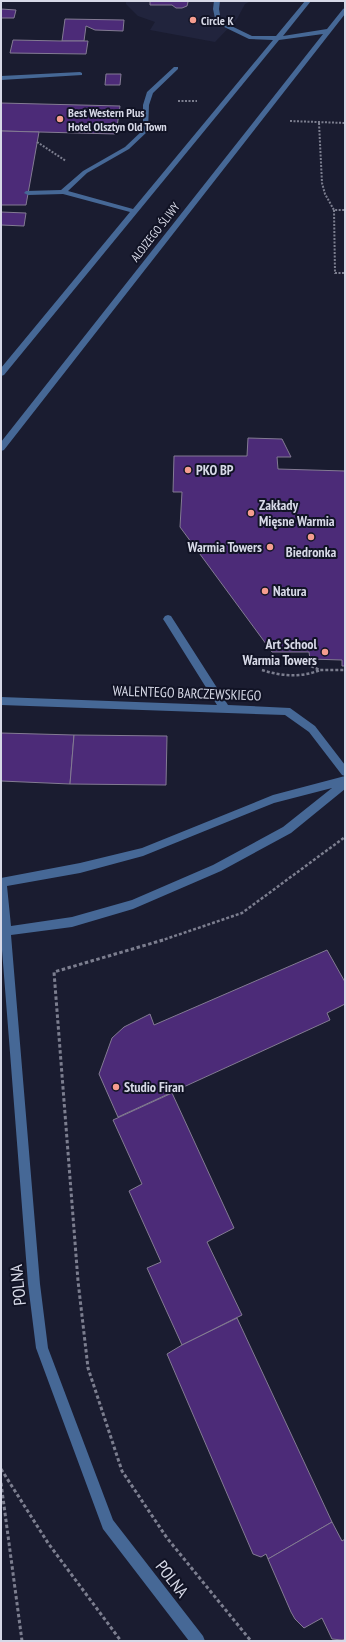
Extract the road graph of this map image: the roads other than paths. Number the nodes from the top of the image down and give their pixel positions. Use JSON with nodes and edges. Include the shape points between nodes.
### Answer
{"nodes":[{"id":1,"x":217,"y":1,"type":"edge"},
{"id":2,"x":308,"y":1,"type":"edge"},
{"id":3,"x":345,"y":10,"type":"edge"},
{"id":4,"x":328,"y":31,"type":"junction"},
{"id":5,"x":279,"y":38,"type":"junction"},
{"id":6,"x":176,"y":68,"type":"dead end"},
{"id":7,"x":80,"y":74,"type":"dead end"},
{"id":8,"x":1,"y":78,"type":"edge"},
{"id":9,"x":64,"y":192,"type":"junction"},
{"id":10,"x":28,"y":193,"type":"dead end"},
{"id":11,"x":133,"y":212,"type":"junction"},
{"id":12,"x":1,"y":373,"type":"edge"},
{"id":13,"x":1,"y":448,"type":"edge"},
{"id":14,"x":168,"y":619,"type":"dead end"},
{"id":15,"x":1,"y":701,"type":"edge"},
{"id":16,"x":225,"y":709,"type":"junction"},
{"id":17,"x":345,"y":772,"type":"edge"},
{"id":18,"x":345,"y":782,"type":"edge"},
{"id":19,"x":2,"y":883,"type":"edge"},
{"id":20,"x":4,"y":932,"type":"edge"},
{"id":21,"x":198,"y":1641,"type":"edge"}],
"edges":[{"from":1,"to":5,"type":"street","via":[[218,22],[251,38]]},
{"from":2,"to":5,"type":"street"},
{"from":3,"to":4,"type":"street","name":"ALOJZEGO ŚLIWY"},
{"from":4,"to":5,"type":"street"},
{"from":4,"to":13,"type":"street","name":"ALOJZEGO ŚLIWY"},
{"from":5,"to":11,"type":"street"},
{"from":6,"to":9,"type":"street","via":[[150,92],[146,105],[146,130],[127,148],[85,172]]},
{"from":7,"to":8,"type":"street"},
{"from":9,"to":10,"type":"street"},
{"from":9,"to":11,"type":"street"},
{"from":11,"to":12,"type":"street"},
{"from":14,"to":16,"type":"street"},
{"from":15,"to":16,"type":"street","name":"WALENTEGO BARCZEWSKIEGO"},
{"from":16,"to":17,"type":"street","name":"WALENTEGO BARCZEWSKIEGO","via":[[286,711],[312,729]]},
{"from":18,"to":19,"type":"street","via":[[272,799],[143,852],[80,868]]},
{"from":18,"to":20,"type":"street","via":[[287,830],[217,868],[134,904],[72,922]]},
{"from":19,"to":20,"type":"street","name":"POLNA"},
{"from":20,"to":21,"type":"street","name":"POLNA","via":[[34,1284],[42,1348],[108,1524]]}]}
